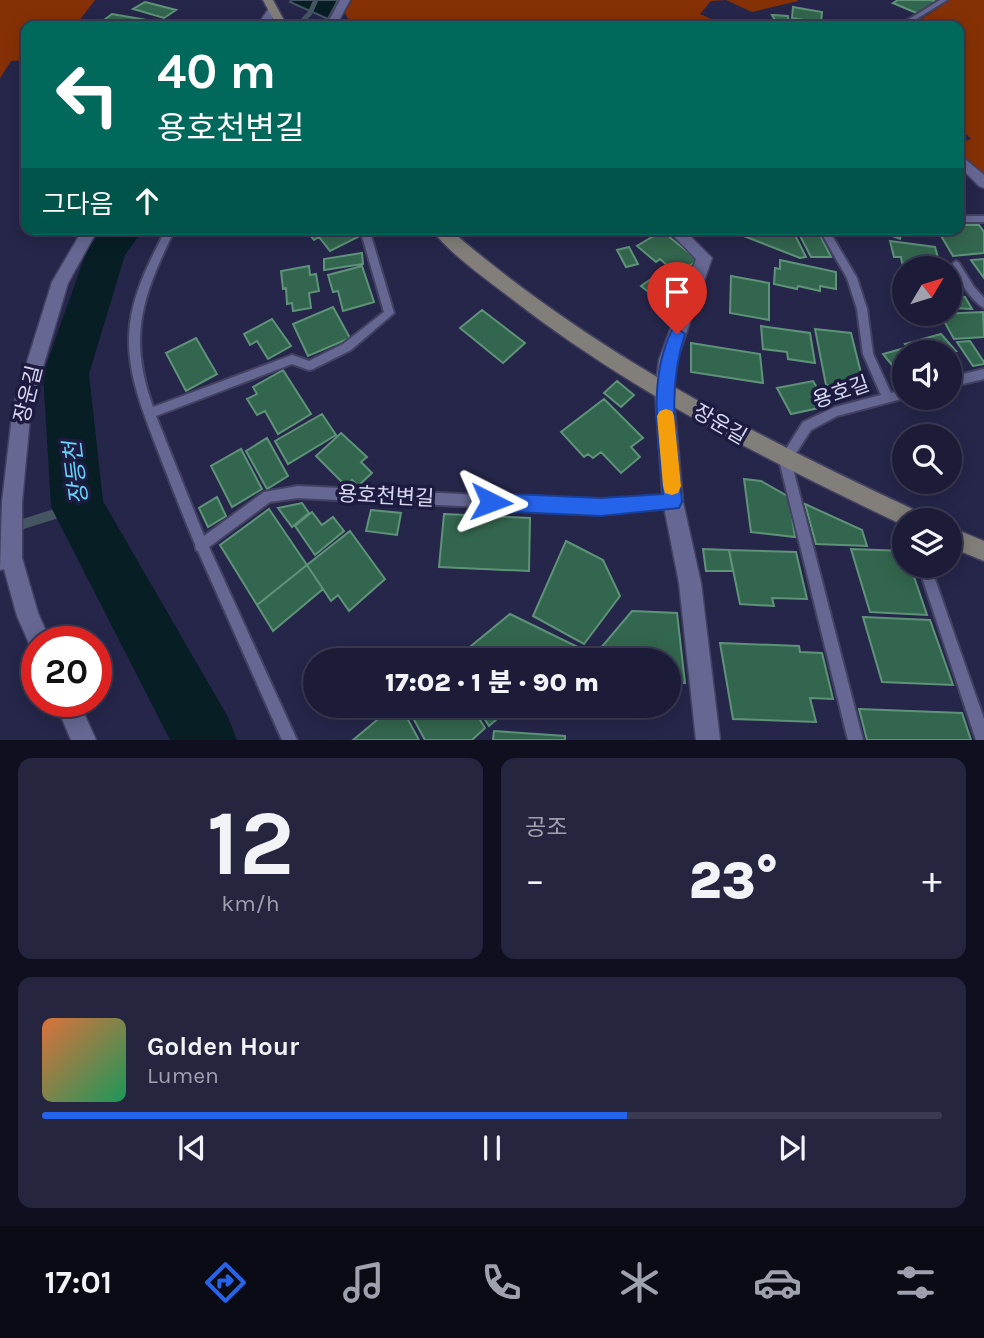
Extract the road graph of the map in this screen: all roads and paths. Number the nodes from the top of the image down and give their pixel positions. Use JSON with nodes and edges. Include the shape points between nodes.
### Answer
{"nodes":[{"id":1,"x":345,"y":0,"type":"edge"},
{"id":2,"x":944,"y":0,"type":"edge"},
{"id":3,"x":271,"y":5,"type":"edge"},
{"id":4,"x":279,"y":21,"type":"edge"},
{"id":5,"x":334,"y":21,"type":"edge"},
{"id":6,"x":909,"y":21,"type":"edge"},
{"id":7,"x":964,"y":163,"type":"edge"},
{"id":8,"x":984,"y":183,"type":"edge"},
{"id":9,"x":964,"y":219,"type":"edge"},
{"id":10,"x":984,"y":219,"type":"edge"},
{"id":11,"x":87,"y":235,"type":"edge"},
{"id":12,"x":168,"y":235,"type":"edge"},
{"id":13,"x":366,"y":235,"type":"edge"},
{"id":14,"x":445,"y":235,"type":"edge"},
{"id":15,"x":680,"y":235,"type":"edge"},
{"id":16,"x":827,"y":235,"type":"edge"},
{"id":17,"x":962,"y":275,"type":"edge"},
{"id":18,"x":984,"y":304,"type":"edge"},
{"id":19,"x":984,"y":374,"type":"edge"},
{"id":20,"x":962,"y":379,"type":"edge"},
{"id":21,"x":664,"y":391,"type":"junction"},
{"id":22,"x":892,"y":397,"type":"edge"},
{"id":23,"x":888,"y":398,"type":"junction"},
{"id":24,"x":150,"y":413,"type":"junction"},
{"id":25,"x":785,"y":460,"type":"junction"},
{"id":26,"x":673,"y":502,"type":"junction"},
{"id":27,"x":892,"y":511,"type":"edge"},
{"id":28,"x":962,"y":542,"type":"edge"},
{"id":29,"x":200,"y":546,"type":"junction"},
{"id":30,"x":984,"y":551,"type":"edge"},
{"id":31,"x":6,"y":558,"type":"edge"},
{"id":32,"x":928,"y":578,"type":"edge"},
{"id":33,"x":33,"y":626,"type":"edge"},
{"id":34,"x":74,"y":717,"type":"edge"},
{"id":35,"x":84,"y":740,"type":"edge"},
{"id":36,"x":290,"y":740,"type":"edge"},
{"id":37,"x":708,"y":740,"type":"edge"},
{"id":38,"x":856,"y":740,"type":"edge"},
{"id":39,"x":984,"y":740,"type":"edge"}],
"edges":[{"from":1,"to":5,"type":"street"},
{"from":2,"to":6,"type":"lane"},
{"from":3,"to":4,"type":"street"},
{"from":7,"to":8,"type":"street"},
{"from":9,"to":10,"type":"lane"},
{"from":11,"to":31,"type":"street","name":"장운길","via":[[60,282],[22,407]]},
{"from":12,"to":24,"type":"lane","via":[[136,314],[137,369]]},
{"from":13,"to":24,"type":"lane","via":[[389,313],[347,347],[309,366],[292,359]]},
{"from":14,"to":21,"type":"street","name":"장운길","via":[[593,350]]},
{"from":15,"to":21,"type":"street","via":[[704,258],[668,360]]},
{"from":16,"to":23,"type":"lane","name":"용호길","via":[[852,278],[862,309],[867,354]]},
{"from":17,"to":18,"type":"lane"},
{"from":19,"to":20,"type":"lane"},
{"from":21,"to":25,"type":"street","name":"장운길"},
{"from":21,"to":26,"type":"street"},
{"from":22,"to":23,"type":"lane","name":"용호길"},
{"from":23,"to":25,"type":"lane","name":"용호길","via":[[835,412],[807,426]]},
{"from":24,"to":29,"type":"lane"},
{"from":25,"to":27,"type":"street","name":"장운길"},
{"from":25,"to":38,"type":"lane"},
{"from":26,"to":29,"type":"lane","name":"용호천변길","via":[[601,507],[298,492],[268,496]]},
{"from":26,"to":37,"type":"street","via":[[690,583]]},
{"from":28,"to":30,"type":"street"},
{"from":29,"to":36,"type":"lane"},
{"from":31,"to":33,"type":"street"},
{"from":32,"to":39,"type":"lane"},
{"from":34,"to":35,"type":"street"}]}
